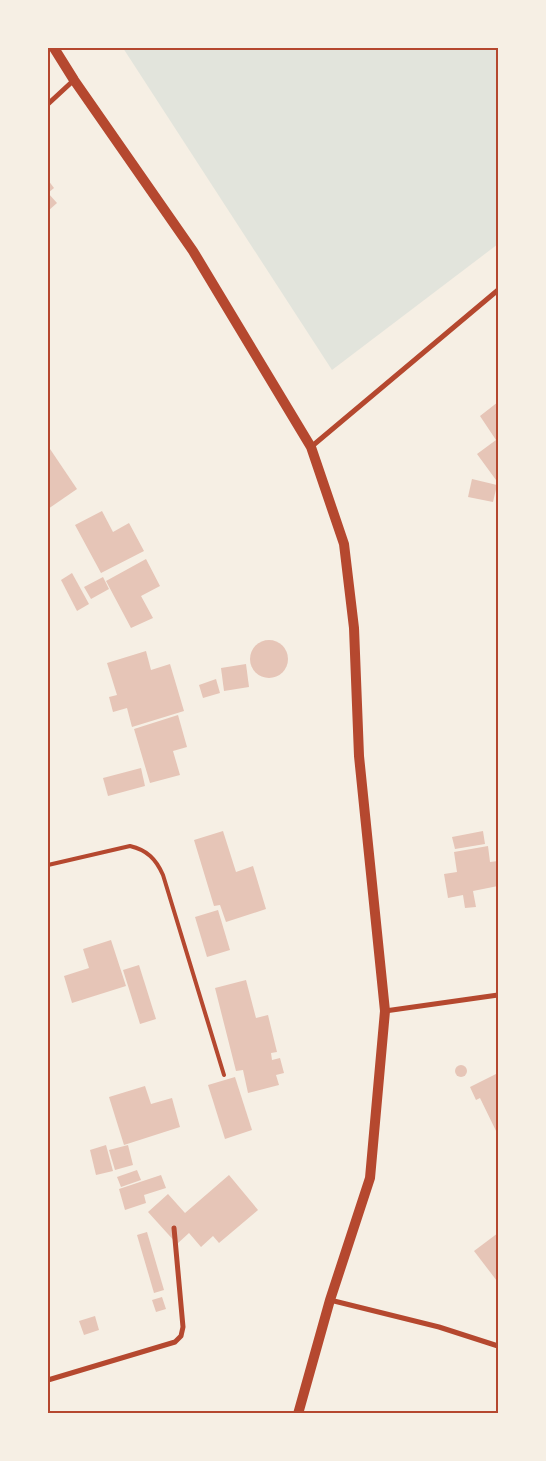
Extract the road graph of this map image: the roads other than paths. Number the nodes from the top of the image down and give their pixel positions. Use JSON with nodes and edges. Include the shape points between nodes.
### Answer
{"nodes":[{"id":1,"x":54,"y":48,"type":"edge"},
{"id":2,"x":74,"y":80,"type":"junction"},
{"id":3,"x":48,"y":104,"type":"edge"},
{"id":4,"x":498,"y":290,"type":"edge"},
{"id":5,"x":311,"y":447,"type":"junction"},
{"id":6,"x":48,"y":865,"type":"edge"},
{"id":7,"x":498,"y":995,"type":"edge"},
{"id":8,"x":386,"y":1011,"type":"junction"},
{"id":9,"x":224,"y":1076,"type":"dead end"},
{"id":10,"x":174,"y":1228,"type":"dead end"},
{"id":11,"x":330,"y":1300,"type":"junction"},
{"id":12,"x":498,"y":1346,"type":"edge"},
{"id":13,"x":48,"y":1380,"type":"edge"},
{"id":14,"x":298,"y":1414,"type":"edge"}],
"edges":[{"from":1,"to":2,"type":"main road"},
{"from":2,"to":3,"type":"street"},
{"from":2,"to":5,"type":"main road","via":[[193,251]]},
{"from":4,"to":5,"type":"street"},
{"from":5,"to":8,"type":"main road","via":[[344,544],[354,628],[359,756]]},
{"from":6,"to":9,"type":"lane","via":[[130,846],[140,848],[158,863]]},
{"from":7,"to":8,"type":"street"},
{"from":8,"to":11,"type":"main road","via":[[370,1178]]},
{"from":10,"to":13,"type":"street","via":[[183,1327],[181,1336],[175,1342]]},
{"from":11,"to":12,"type":"street","via":[[439,1327]]},
{"from":11,"to":14,"type":"main road"}]}
